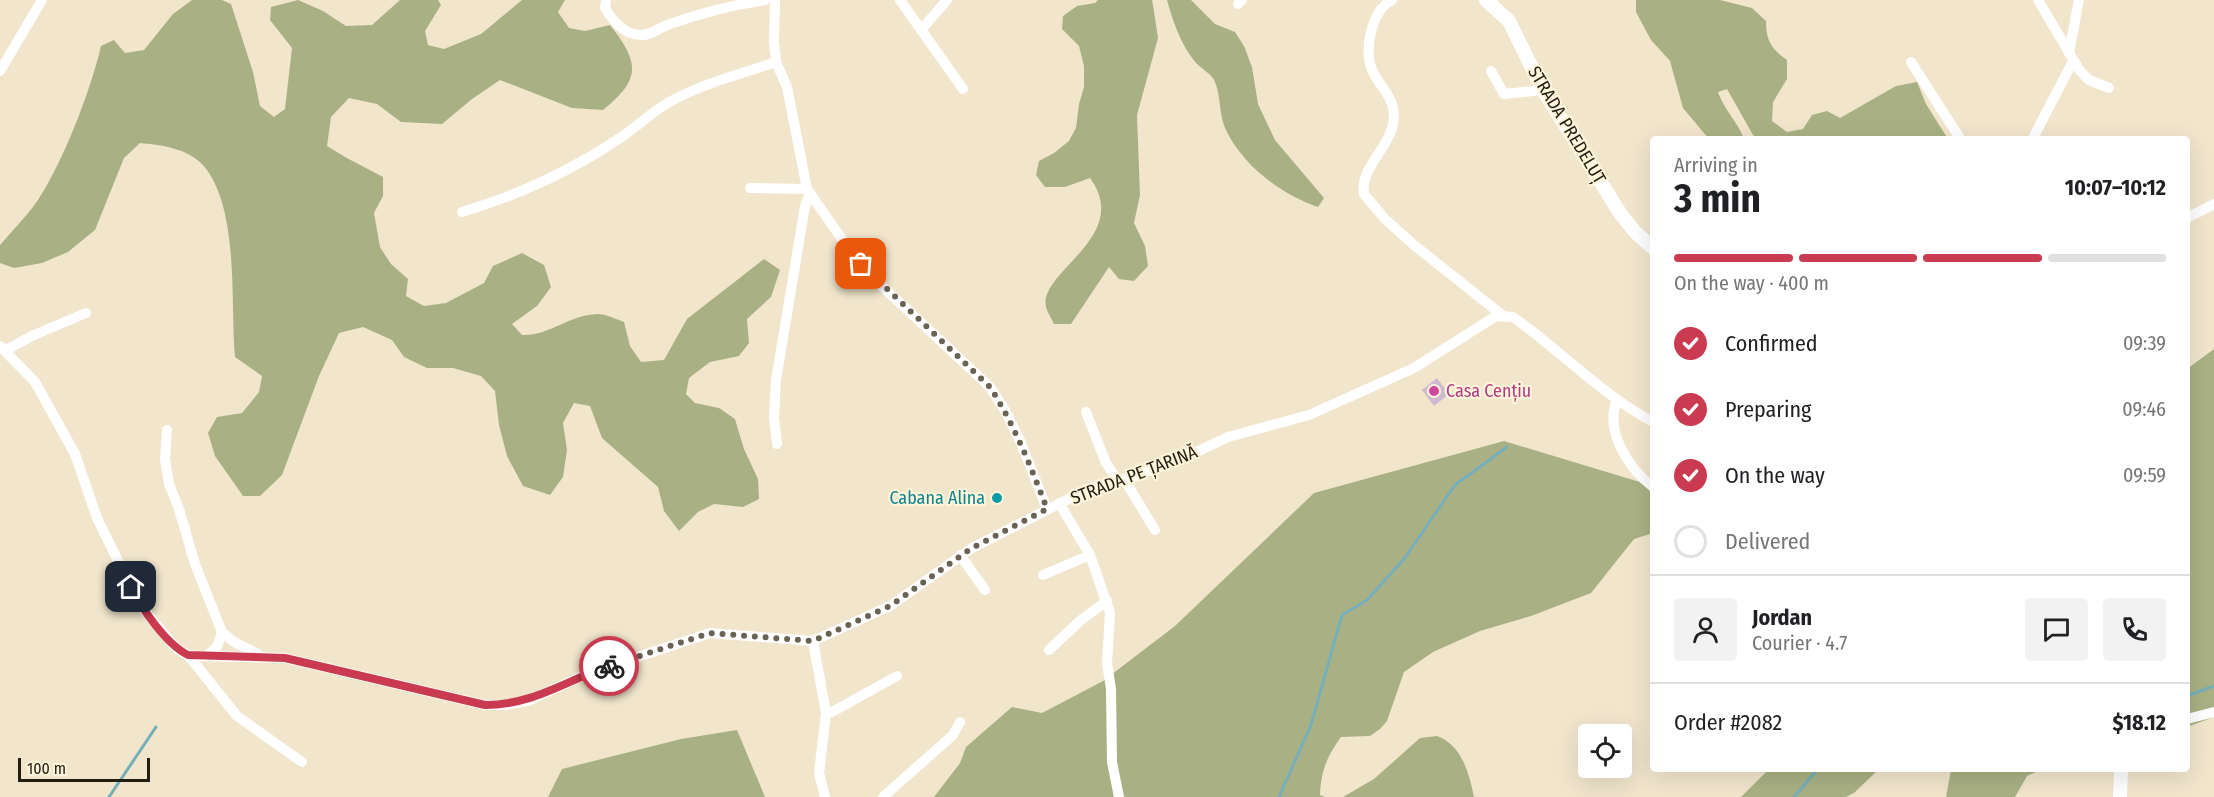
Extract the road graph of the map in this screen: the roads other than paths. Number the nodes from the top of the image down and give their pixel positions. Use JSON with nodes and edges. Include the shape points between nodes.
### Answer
{"nodes":[{"id":1,"x":42,"y":0,"type":"edge"},
{"id":2,"x":606,"y":0,"type":"edge"},
{"id":3,"x":765,"y":0,"type":"edge"},
{"id":4,"x":775,"y":0,"type":"edge"},
{"id":5,"x":900,"y":0,"type":"edge"},
{"id":6,"x":946,"y":0,"type":"edge"},
{"id":7,"x":1392,"y":0,"type":"edge"},
{"id":8,"x":1486,"y":0,"type":"edge"},
{"id":9,"x":2038,"y":0,"type":"edge"},
{"id":10,"x":2079,"y":0,"type":"edge"},
{"id":11,"x":921,"y":30,"type":"junction"},
{"id":12,"x":2071,"y":57,"type":"junction"},
{"id":13,"x":776,"y":62,"type":"junction"},
{"id":14,"x":1911,"y":62,"type":"dead end"},
{"id":15,"x":0,"y":71,"type":"edge"},
{"id":16,"x":1491,"y":71,"type":"dead end"},
{"id":17,"x":2109,"y":88,"type":"dead end"},
{"id":18,"x":963,"y":89,"type":"dead end"},
{"id":19,"x":1543,"y":90,"type":"junction"},
{"id":20,"x":1958,"y":136,"type":"edge"},
{"id":21,"x":2034,"y":136,"type":"edge"},
{"id":22,"x":750,"y":188,"type":"dead end"},
{"id":23,"x":808,"y":191,"type":"junction"},
{"id":24,"x":2214,"y":204,"type":"edge"},
{"id":25,"x":462,"y":212,"type":"dead end"},
{"id":26,"x":2190,"y":216,"type":"edge"},
{"id":27,"x":1650,"y":245,"type":"edge"},
{"id":28,"x":86,"y":313,"type":"dead end"},
{"id":29,"x":1502,"y":315,"type":"junction"},
{"id":30,"x":3,"y":348,"type":"edge"},
{"id":31,"x":1617,"y":400,"type":"junction"},
{"id":32,"x":1086,"y":412,"type":"dead end"},
{"id":33,"x":1650,"y":420,"type":"edge"},
{"id":34,"x":166,"y":430,"type":"dead end"},
{"id":35,"x":777,"y":444,"type":"dead end"},
{"id":36,"x":1121,"y":480,"type":"junction"},
{"id":37,"x":1650,"y":484,"type":"edge"},
{"id":38,"x":1059,"y":503,"type":"junction"},
{"id":39,"x":1047,"y":509,"type":"junction"},
{"id":40,"x":1155,"y":530,"type":"dead end"},
{"id":41,"x":960,"y":555,"type":"junction"},
{"id":42,"x":1090,"y":555,"type":"junction"},
{"id":43,"x":1043,"y":575,"type":"dead end"},
{"id":44,"x":985,"y":590,"type":"dead end"},
{"id":45,"x":1107,"y":601,"type":"junction"},
{"id":46,"x":222,"y":632,"type":"junction"},
{"id":47,"x":813,"y":641,"type":"junction"},
{"id":48,"x":1049,"y":650,"type":"dead end"},
{"id":49,"x":188,"y":655,"type":"junction"},
{"id":50,"x":207,"y":656,"type":"junction"},
{"id":51,"x":263,"y":657,"type":"junction"},
{"id":52,"x":897,"y":676,"type":"dead end"},
{"id":53,"x":2214,"y":712,"type":"edge"},
{"id":54,"x":826,"y":713,"type":"junction"},
{"id":55,"x":2190,"y":717,"type":"edge"},
{"id":56,"x":960,"y":722,"type":"dead end"},
{"id":57,"x":302,"y":762,"type":"dead end"},
{"id":58,"x":2121,"y":772,"type":"edge"},
{"id":59,"x":825,"y":797,"type":"edge"},
{"id":60,"x":883,"y":797,"type":"edge"},
{"id":61,"x":1119,"y":797,"type":"edge"},
{"id":62,"x":2120,"y":797,"type":"edge"}],
"edges":[{"from":1,"to":15,"type":"street"},
{"from":2,"to":3,"type":"street","via":[[605,8],[613,20],[638,35],[694,16]]},
{"from":4,"to":13,"type":"street"},
{"from":5,"to":11,"type":"street"},
{"from":6,"to":11,"type":"street"},
{"from":7,"to":29,"type":"street","via":[[1377,16],[1369,56],[1373,72],[1390,99],[1394,119],[1383,150],[1365,178],[1364,194],[1414,245]]},
{"from":8,"to":19,"type":"main road","name":"STRADA PREDELUȚ","via":[[1509,21]]},
{"from":9,"to":12,"type":"street"},
{"from":10,"to":12,"type":"street"},
{"from":11,"to":18,"type":"street"},
{"from":12,"to":17,"type":"street","via":[[2089,80]]},
{"from":12,"to":21,"type":"street"},
{"from":13,"to":23,"type":"street","via":[[787,87]]},
{"from":13,"to":25,"type":"street","via":[[736,73],[678,97],[656,109],[621,138],[559,174],[518,194]]},
{"from":14,"to":20,"type":"street"},
{"from":16,"to":19,"type":"street","via":[[1504,94]]},
{"from":19,"to":27,"type":"main road","name":"STRADA PREDELUȚ","via":[[1620,213]]},
{"from":22,"to":23,"type":"street"},
{"from":23,"to":35,"type":"street","via":[[776,380]]},
{"from":23,"to":39,"type":"street","via":[[871,276],[990,387],[1021,443]]},
{"from":24,"to":26,"type":"street"},
{"from":28,"to":30,"type":"street"},
{"from":29,"to":31,"type":"street","via":[[1519,321]]},
{"from":29,"to":36,"type":"street","name":"STRADA PE ȚARINĂ","via":[[1496,315],[1414,368],[1309,415],[1228,437],[1184,458]]},
{"from":30,"to":49,"type":"street","via":[[35,382],[75,454],[97,518],[139,604],[177,650]]},
{"from":31,"to":33,"type":"street"},
{"from":31,"to":37,"type":"street","via":[[1613,412],[1617,438],[1634,470]]},
{"from":32,"to":36,"type":"street","via":[[1106,463]]},
{"from":34,"to":46,"type":"street","via":[[169,484]]},
{"from":36,"to":38,"type":"street","name":"STRADA PE ȚARINĂ","via":[[1090,488]]},
{"from":36,"to":40,"type":"street"},
{"from":38,"to":39,"type":"street","name":"STRADA PE ȚARINĂ"},
{"from":38,"to":42,"type":"street"},
{"from":39,"to":41,"type":"street","name":"STRADA PE ȚARINĂ"},
{"from":41,"to":44,"type":"street"},
{"from":41,"to":47,"type":"street","name":"STRADA PE ȚARINĂ","via":[[890,606]]},
{"from":42,"to":43,"type":"street"},
{"from":42,"to":45,"type":"street"},
{"from":45,"to":48,"type":"street"},
{"from":45,"to":61,"type":"street","via":[[1112,762]]},
{"from":46,"to":50,"type":"street","via":[[217,647]]},
{"from":46,"to":51,"type":"street"},
{"from":47,"to":51,"type":"street","name":"STRADA PE ȚARINĂ","via":[[722,633],[698,635],[589,673],[528,701],[506,705],[485,705],[285,658]]},
{"from":47,"to":54,"type":"street"},
{"from":49,"to":50,"type":"street","name":"STRADA PE ȚARINĂ"},
{"from":49,"to":57,"type":"street","via":[[237,716]]},
{"from":50,"to":51,"type":"street","name":"STRADA PE ȚARINĂ"},
{"from":52,"to":54,"type":"street"},
{"from":53,"to":55,"type":"street"},
{"from":54,"to":59,"type":"street","via":[[819,773]]},
{"from":56,"to":60,"type":"street","via":[[953,735]]},
{"from":58,"to":62,"type":"main road"}]}
